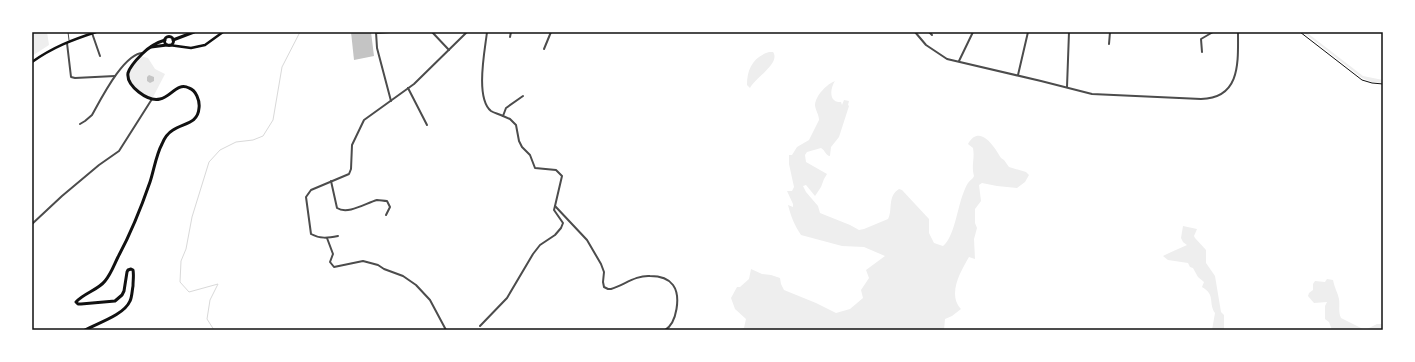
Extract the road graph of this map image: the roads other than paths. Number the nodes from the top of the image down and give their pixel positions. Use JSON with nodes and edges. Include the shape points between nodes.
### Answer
{"nodes":[{"id":1,"x":68,"y":32,"type":"edge"},
{"id":2,"x":96,"y":32,"type":"edge"},
{"id":3,"x":194,"y":32,"type":"edge"},
{"id":4,"x":223,"y":32,"type":"edge"},
{"id":5,"x":390,"y":32,"type":"edge"},
{"id":6,"x":432,"y":32,"type":"edge"},
{"id":7,"x":467,"y":32,"type":"edge"},
{"id":8,"x":487,"y":32,"type":"edge"},
{"id":9,"x":511,"y":32,"type":"edge"},
{"id":10,"x":551,"y":32,"type":"edge"},
{"id":11,"x":915,"y":32,"type":"edge"},
{"id":12,"x":929,"y":32,"type":"edge"},
{"id":13,"x":973,"y":32,"type":"edge"},
{"id":14,"x":1028,"y":32,"type":"edge"},
{"id":15,"x":1069,"y":32,"type":"edge"},
{"id":16,"x":1110,"y":32,"type":"edge"},
{"id":17,"x":1212,"y":32,"type":"edge"},
{"id":18,"x":1238,"y":32,"type":"edge"},
{"id":19,"x":92,"y":33,"type":"junction"},
{"id":20,"x":376,"y":33,"type":"edge"},
{"id":21,"x":932,"y":35,"type":"dead end"},
{"id":22,"x":510,"y":37,"type":"dead end"},
{"id":23,"x":165,"y":40,"type":"junction"},
{"id":24,"x":68,"y":41,"type":"junction"},
{"id":25,"x":171,"y":42,"type":"junction"},
{"id":26,"x":1109,"y":44,"type":"dead end"},
{"id":27,"x":149,"y":47,"type":"junction"},
{"id":28,"x":544,"y":49,"type":"dead end"},
{"id":29,"x":449,"y":50,"type":"junction"},
{"id":30,"x":1202,"y":52,"type":"dead end"},
{"id":31,"x":143,"y":53,"type":"junction"},
{"id":32,"x":100,"y":56,"type":"dead end"},
{"id":33,"x":959,"y":61,"type":"junction"},
{"id":34,"x":32,"y":62,"type":"edge"},
{"id":35,"x":1018,"y":75,"type":"junction"},
{"id":36,"x":115,"y":76,"type":"junction"},
{"id":37,"x":408,"y":88,"type":"junction"},
{"id":38,"x":1068,"y":88,"type":"junction"},
{"id":39,"x":523,"y":96,"type":"dead end"},
{"id":40,"x":152,"y":99,"type":"junction"},
{"id":41,"x":391,"y":101,"type":"junction"},
{"id":42,"x":503,"y":116,"type":"junction"},
{"id":43,"x":80,"y":124,"type":"dead end"},
{"id":44,"x":427,"y":125,"type":"dead end"},
{"id":45,"x":331,"y":181,"type":"junction"},
{"id":46,"x":556,"y":206,"type":"junction"},
{"id":47,"x":386,"y":215,"type":"dead end"},
{"id":48,"x":32,"y":224,"type":"edge"},
{"id":49,"x":338,"y":236,"type":"dead end"},
{"id":50,"x":327,"y":238,"type":"junction"},
{"id":51,"x":480,"y":326,"type":"dead end"},
{"id":52,"x":85,"y":330,"type":"edge"},
{"id":53,"x":446,"y":330,"type":"edge"},
{"id":54,"x":665,"y":330,"type":"edge"}],
"edges":[{"from":1,"to":24,"type":"lane"},
{"from":2,"to":19,"type":"main road"},
{"from":3,"to":25,"type":"main road"},
{"from":4,"to":25,"type":"main road","via":[[205,45],[191,48],[179,47]]},
{"from":5,"to":20,"type":"street"},
{"from":6,"to":29,"type":"street"},
{"from":7,"to":29,"type":"street"},
{"from":8,"to":42,"type":"street","via":[[482,82],[484,99],[490,111]]},
{"from":9,"to":22,"type":"street"},
{"from":10,"to":28,"type":"street"},
{"from":11,"to":33,"type":"street","via":[[926,45],[947,59]]},
{"from":12,"to":21,"type":"street"},
{"from":13,"to":33,"type":"street"},
{"from":14,"to":35,"type":"street"},
{"from":15,"to":38,"type":"street"},
{"from":16,"to":26,"type":"street"},
{"from":17,"to":30,"type":"street","via":[[1201,39]]},
{"from":18,"to":38,"type":"street","via":[[1236,74],[1229,88],[1219,96],[1212,98],[1095,95]]},
{"from":19,"to":24,"type":"main road"},
{"from":19,"to":32,"type":"street"},
{"from":20,"to":41,"type":"street","via":[[377,48]]},
{"from":23,"to":25,"type":"main road","via":[[165,43]]},
{"from":23,"to":25,"type":"main road","via":[[168,37]]},
{"from":23,"to":27,"type":"main road"},
{"from":24,"to":34,"type":"main road"},
{"from":24,"to":36,"type":"street","via":[[71,76]]},
{"from":25,"to":27,"type":"main road"},
{"from":27,"to":31,"type":"main road"},
{"from":29,"to":37,"type":"street"},
{"from":31,"to":36,"type":"street","via":[[132,56]]},
{"from":31,"to":40,"type":"main road","via":[[132,65],[128,74],[129,81],[133,87]]},
{"from":33,"to":35,"type":"street"},
{"from":35,"to":38,"type":"street"},
{"from":36,"to":43,"type":"street","via":[[92,115]]},
{"from":37,"to":41,"type":"street"},
{"from":37,"to":44,"type":"street"},
{"from":39,"to":42,"type":"street","via":[[506,108]]},
{"from":40,"to":48,"type":"street","via":[[119,151],[94,169]]},
{"from":40,"to":52,"type":"main road","via":[[158,100],[176,89],[189,87],[198,98],[197,117],[192,122],[173,130],[161,145],[144,200],[106,280],[76,302],[81,304],[115,301],[123,293],[126,273],[131,268],[134,276],[130,302],[125,309]]},
{"from":41,"to":45,"type":"street","via":[[364,120],[352,145],[349,174]]},
{"from":42,"to":46,"type":"street","via":[[516,125],[519,141],[530,155],[535,168],[556,170],[562,176]]},
{"from":45,"to":47,"type":"street","via":[[337,208],[341,210],[364,206],[382,200],[387,201],[390,207]]},
{"from":45,"to":50,"type":"street","via":[[311,190],[306,197],[311,234]]},
{"from":46,"to":51,"type":"street","via":[[555,214],[563,223],[561,228],[540,245],[507,298]]},
{"from":46,"to":54,"type":"street","via":[[587,240],[604,272],[604,287],[611,289],[648,276],[661,277],[673,285],[676,314],[670,327]]},
{"from":49,"to":50,"type":"street"},
{"from":50,"to":53,"type":"street","via":[[333,254],[330,262],[334,267],[363,261],[403,276],[430,300]]}]}
